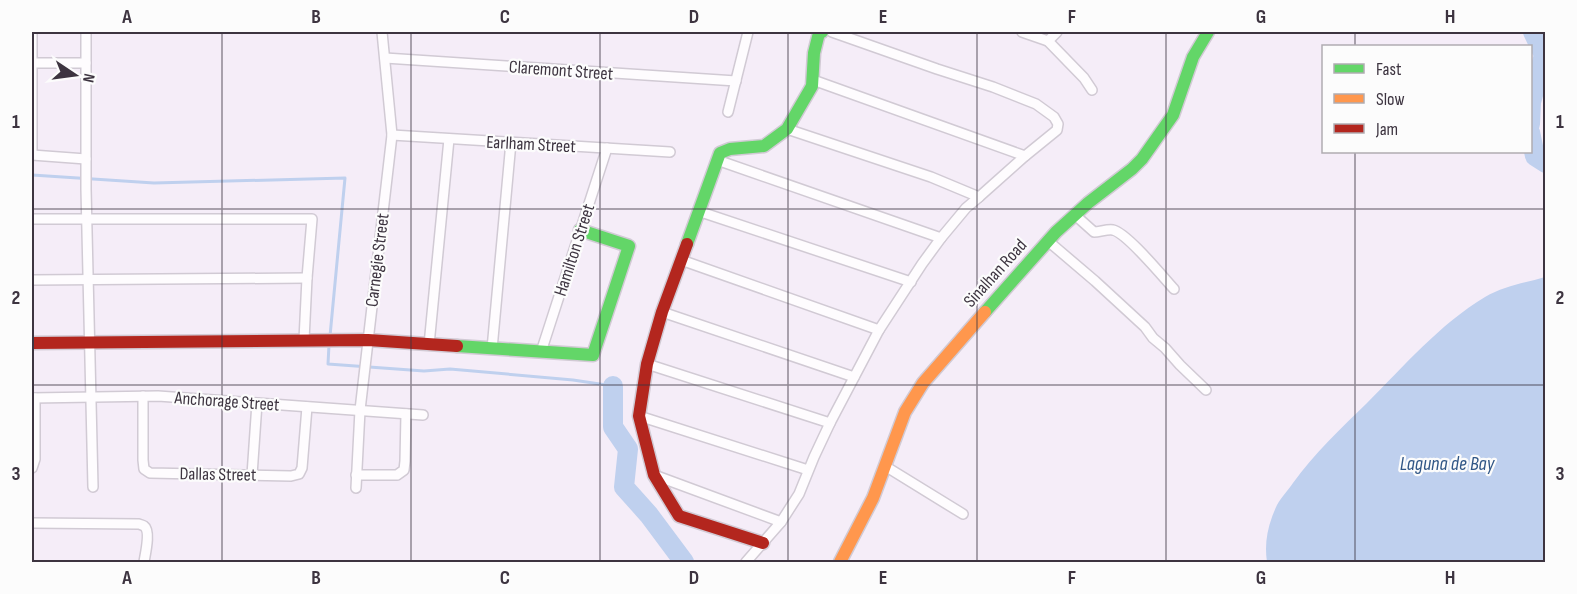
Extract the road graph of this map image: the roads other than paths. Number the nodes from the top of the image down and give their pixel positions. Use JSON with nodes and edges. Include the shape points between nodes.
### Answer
{"nodes":[{"id":1,"x":32,"y":32,"type":"edge"},
{"id":2,"x":86,"y":32,"type":"edge"},
{"id":3,"x":382,"y":32,"type":"edge"},
{"id":4,"x":748,"y":32,"type":"edge"},
{"id":5,"x":822,"y":32,"type":"edge"},
{"id":6,"x":832,"y":32,"type":"edge"},
{"id":7,"x":1022,"y":32,"type":"edge"},
{"id":8,"x":1057,"y":32,"type":"edge"},
{"id":9,"x":1208,"y":32,"type":"edge"},
{"id":10,"x":1048,"y":41,"type":"junction"},
{"id":11,"x":385,"y":58,"type":"junction"},
{"id":12,"x":32,"y":63,"type":"edge"},
{"id":13,"x":86,"y":63,"type":"junction"},
{"id":14,"x":813,"y":80,"type":"junction"},
{"id":15,"x":736,"y":81,"type":"junction"},
{"id":16,"x":1092,"y":90,"type":"dead end"},
{"id":17,"x":728,"y":112,"type":"dead end"},
{"id":18,"x":787,"y":129,"type":"junction"},
{"id":19,"x":392,"y":135,"type":"junction"},
{"id":20,"x":449,"y":139,"type":"junction"},
{"id":21,"x":512,"y":142,"type":"junction"},
{"id":22,"x":607,"y":148,"type":"junction"},
{"id":23,"x":670,"y":152,"type":"dead end"},
{"id":24,"x":32,"y":155,"type":"edge"},
{"id":25,"x":1025,"y":156,"type":"junction"},
{"id":26,"x":87,"y":159,"type":"junction"},
{"id":27,"x":717,"y":160,"type":"junction"},
{"id":28,"x":979,"y":197,"type":"junction"},
{"id":29,"x":698,"y":211,"type":"junction"},
{"id":30,"x":1075,"y":215,"type":"junction"},
{"id":31,"x":32,"y":219,"type":"edge"},
{"id":32,"x":86,"y":219,"type":"junction"},
{"id":33,"x":580,"y":230,"type":"junction"},
{"id":34,"x":941,"y":238,"type":"junction"},
{"id":35,"x":1048,"y":241,"type":"junction"},
{"id":36,"x":681,"y":260,"type":"junction"},
{"id":37,"x":307,"y":278,"type":"junction"},
{"id":38,"x":32,"y":280,"type":"edge"},
{"id":39,"x":88,"y":280,"type":"junction"},
{"id":40,"x":911,"y":282,"type":"junction"},
{"id":41,"x":1174,"y":289,"type":"dead end"},
{"id":42,"x":662,"y":312,"type":"junction"},
{"id":43,"x":879,"y":330,"type":"junction"},
{"id":44,"x":304,"y":340,"type":"junction"},
{"id":45,"x":368,"y":340,"type":"junction"},
{"id":46,"x":90,"y":342,"type":"junction"},
{"id":47,"x":32,"y":343,"type":"edge"},
{"id":48,"x":429,"y":345,"type":"junction"},
{"id":49,"x":492,"y":349,"type":"junction"},
{"id":50,"x":541,"y":352,"type":"junction"},
{"id":51,"x":647,"y":364,"type":"junction"},
{"id":52,"x":854,"y":377,"type":"junction"},
{"id":53,"x":1206,"y":390,"type":"dead end"},
{"id":54,"x":143,"y":396,"type":"junction"},
{"id":55,"x":91,"y":397,"type":"junction"},
{"id":56,"x":33,"y":398,"type":"edge"},
{"id":57,"x":257,"y":403,"type":"junction"},
{"id":58,"x":307,"y":407,"type":"junction"},
{"id":59,"x":360,"y":410,"type":"junction"},
{"id":60,"x":405,"y":414,"type":"junction"},
{"id":61,"x":423,"y":415,"type":"dead end"},
{"id":62,"x":639,"y":416,"type":"junction"},
{"id":63,"x":830,"y":423,"type":"junction"},
{"id":64,"x":885,"y":466,"type":"junction"},
{"id":65,"x":32,"y":468,"type":"edge"},
{"id":66,"x":808,"y":470,"type":"junction"},
{"id":67,"x":252,"y":475,"type":"junction"},
{"id":68,"x":356,"y":475,"type":"junction"},
{"id":69,"x":654,"y":475,"type":"junction"},
{"id":70,"x":93,"y":487,"type":"dead end"},
{"id":71,"x":356,"y":488,"type":"dead end"},
{"id":72,"x":963,"y":514,"type":"dead end"},
{"id":73,"x":781,"y":522,"type":"junction"},
{"id":74,"x":32,"y":523,"type":"edge"},
{"id":75,"x":763,"y":543,"type":"junction"},
{"id":76,"x":144,"y":562,"type":"edge"},
{"id":77,"x":746,"y":562,"type":"edge"},
{"id":78,"x":840,"y":562,"type":"edge"}],
"edges":[{"from":1,"to":12,"type":"street"},
{"from":2,"to":13,"type":"street"},
{"from":3,"to":11,"type":"street","name":"Carnegie Street"},
{"from":4,"to":15,"type":"street"},
{"from":5,"to":14,"type":"street","via":[[814,53]]},
{"from":6,"to":25,"type":"street","via":[[1036,104],[1054,117],[1057,130]]},
{"from":7,"to":10,"type":"street"},
{"from":8,"to":10,"type":"street"},
{"from":9,"to":30,"type":"street","name":"Sinalhan Road","via":[[1193,57],[1173,115],[1155,142],[1136,165]]},
{"from":10,"to":16,"type":"street"},
{"from":11,"to":15,"type":"street","name":"Claremont Street"},
{"from":11,"to":19,"type":"street","name":"Carnegie Street"},
{"from":12,"to":13,"type":"street"},
{"from":12,"to":24,"type":"street"},
{"from":13,"to":26,"type":"street"},
{"from":14,"to":18,"type":"street"},
{"from":14,"to":25,"type":"street"},
{"from":15,"to":17,"type":"street"},
{"from":18,"to":27,"type":"street","via":[[764,146],[730,149],[720,153]]},
{"from":18,"to":28,"type":"street"},
{"from":19,"to":20,"type":"street","name":"Earlham Street"},
{"from":19,"to":45,"type":"street","name":"Carnegie Street"},
{"from":20,"to":21,"type":"street","name":"Earlham Street"},
{"from":20,"to":48,"type":"street"},
{"from":21,"to":22,"type":"street","name":"Earlham Street"},
{"from":21,"to":49,"type":"street"},
{"from":22,"to":23,"type":"street","name":"Earlham Street"},
{"from":22,"to":33,"type":"street","name":"Hamilton Street"},
{"from":24,"to":26,"type":"street"},
{"from":25,"to":28,"type":"street"},
{"from":26,"to":32,"type":"street"},
{"from":27,"to":29,"type":"street"},
{"from":27,"to":34,"type":"street"},
{"from":28,"to":34,"type":"street"},
{"from":29,"to":36,"type":"street"},
{"from":29,"to":40,"type":"street"},
{"from":30,"to":35,"type":"street","name":"Sinalhan Road"},
{"from":30,"to":41,"type":"street","via":[[1094,232],[1113,230],[1124,236]]},
{"from":31,"to":32,"type":"street"},
{"from":32,"to":37,"type":"street","via":[[312,219]]},
{"from":32,"to":39,"type":"street"},
{"from":33,"to":50,"type":"street","name":"Hamilton Street"},
{"from":33,"to":50,"type":"street","via":[[629,246],[592,355]]},
{"from":34,"to":40,"type":"street"},
{"from":35,"to":53,"type":"street","via":[[1146,328]]},
{"from":35,"to":64,"type":"street","name":"Sinalhan Road","via":[[923,383],[905,412]]},
{"from":36,"to":42,"type":"street"},
{"from":36,"to":43,"type":"street"},
{"from":37,"to":39,"type":"street"},
{"from":37,"to":44,"type":"street"},
{"from":38,"to":39,"type":"street"},
{"from":39,"to":46,"type":"street"},
{"from":40,"to":43,"type":"street"},
{"from":42,"to":51,"type":"street"},
{"from":42,"to":52,"type":"street"},
{"from":43,"to":52,"type":"street"},
{"from":44,"to":45,"type":"street"},
{"from":44,"to":46,"type":"street"},
{"from":45,"to":48,"type":"street"},
{"from":45,"to":59,"type":"street","name":"Carnegie Street"},
{"from":46,"to":47,"type":"street"},
{"from":46,"to":55,"type":"street"},
{"from":48,"to":49,"type":"street"},
{"from":49,"to":50,"type":"street"},
{"from":51,"to":62,"type":"street"},
{"from":51,"to":63,"type":"street"},
{"from":52,"to":63,"type":"street"},
{"from":54,"to":55,"type":"street","name":"Anchorage Street"},
{"from":54,"to":57,"type":"street","name":"Anchorage Street"},
{"from":54,"to":67,"type":"street","name":"Dallas Street","via":[[144,469],[150,473]]},
{"from":55,"to":56,"type":"street","name":"Anchorage Street"},
{"from":55,"to":70,"type":"street"},
{"from":56,"to":65,"type":"street"},
{"from":57,"to":58,"type":"street","name":"Anchorage Street"},
{"from":57,"to":67,"type":"street"},
{"from":58,"to":59,"type":"street","name":"Anchorage Street"},
{"from":58,"to":67,"type":"street","name":"Dallas Street","via":[[299,474]]},
{"from":59,"to":60,"type":"street","name":"Anchorage Street"},
{"from":59,"to":68,"type":"street","name":"Carnegie Street"},
{"from":60,"to":61,"type":"street","name":"Anchorage Street"},
{"from":60,"to":68,"type":"street","via":[[404,470],[397,475]]},
{"from":62,"to":66,"type":"street"},
{"from":62,"to":69,"type":"street"},
{"from":63,"to":66,"type":"street"},
{"from":64,"to":72,"type":"street"},
{"from":64,"to":78,"type":"street","name":"Sinalhan Road"},
{"from":66,"to":73,"type":"street"},
{"from":68,"to":71,"type":"street","name":"Carnegie Street"},
{"from":69,"to":73,"type":"street"},
{"from":69,"to":75,"type":"street","via":[[679,516]]},
{"from":73,"to":75,"type":"street"},
{"from":74,"to":76,"type":"street","via":[[139,524],[147,529],[148,536]]},
{"from":75,"to":77,"type":"street"}]}
